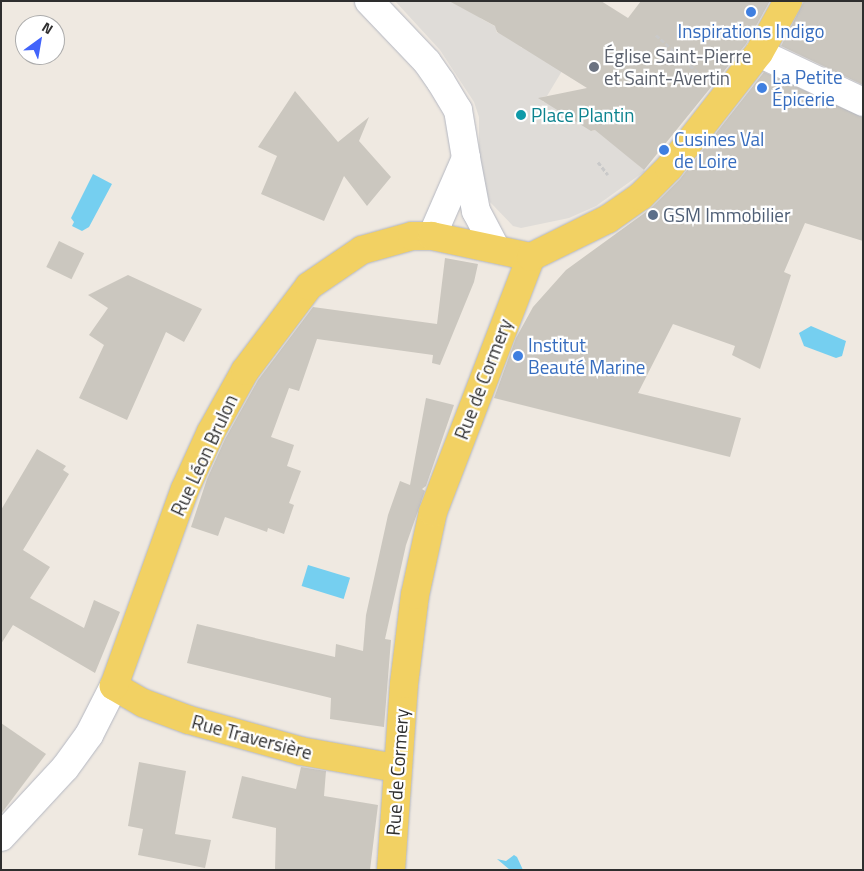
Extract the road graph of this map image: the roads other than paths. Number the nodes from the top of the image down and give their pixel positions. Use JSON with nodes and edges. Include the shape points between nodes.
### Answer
{"nodes":[{"id":1,"x":369,"y":1,"type":"edge"},
{"id":2,"x":788,"y":1,"type":"edge"},
{"id":3,"x":759,"y":53,"type":"junction"},
{"id":4,"x":863,"y":102,"type":"edge"},
{"id":5,"x":466,"y":158,"type":"junction"},
{"id":6,"x":432,"y":236,"type":"junction"},
{"id":7,"x":495,"y":247,"type":"junction"},
{"id":8,"x":530,"y":257,"type":"junction"},
{"id":9,"x":114,"y":686,"type":"junction"},
{"id":10,"x":396,"y":768,"type":"junction"},
{"id":11,"x":1,"y":837,"type":"edge"},
{"id":12,"x":391,"y":870,"type":"edge"}],
"edges":[{"from":1,"to":5,"type":"street","via":[[427,62],[441,82],[458,110]]},
{"from":2,"to":3,"type":"main road"},
{"from":3,"to":4,"type":"street"},
{"from":3,"to":8,"type":"main road","via":[[669,168],[642,196],[608,219]]},
{"from":5,"to":6,"type":"street"},
{"from":5,"to":7,"type":"street","via":[[476,211]]},
{"from":6,"to":7,"type":"main road","name":"Rue Léon Brulon"},
{"from":6,"to":9,"type":"main road","name":"Rue Léon Brulon","via":[[388,242],[344,259],[309,286],[250,364],[211,432],[185,489]]},
{"from":7,"to":8,"type":"main road","name":"Rue Léon Brulon"},
{"from":8,"to":10,"type":"main road","name":"Rue de Cormery","via":[[433,512],[415,595]]},
{"from":9,"to":10,"type":"main road","name":"Rue Traversière","via":[[143,703],[189,720],[301,751]]},
{"from":9,"to":11,"type":"street","name":"Rue Léon Brulon","via":[[89,735],[65,768]]},
{"from":10,"to":12,"type":"main road","name":"Rue de Cormery"}]}
